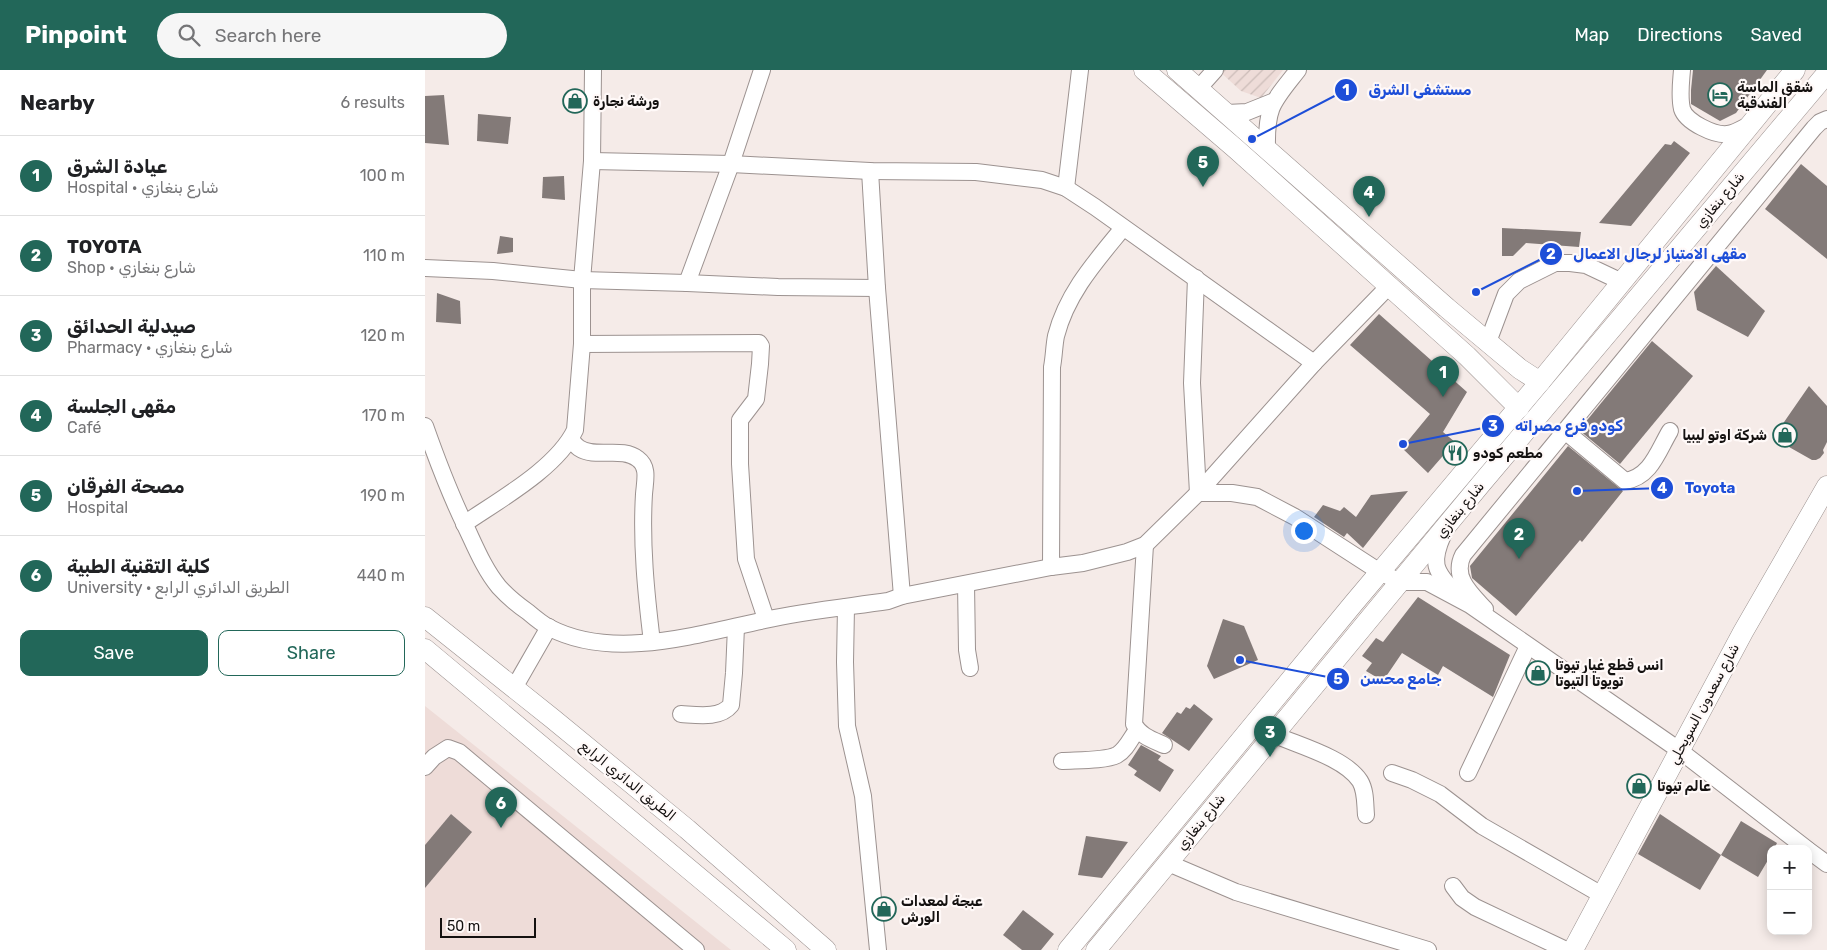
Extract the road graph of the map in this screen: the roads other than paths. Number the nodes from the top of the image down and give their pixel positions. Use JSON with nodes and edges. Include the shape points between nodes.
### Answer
{"nodes":[{"id":1,"x":593,"y":70,"type":"edge"},
{"id":2,"x":762,"y":70,"type":"edge"},
{"id":3,"x":1079,"y":70,"type":"edge"},
{"id":4,"x":1144,"y":70,"type":"edge"},
{"id":5,"x":1177,"y":70,"type":"edge"},
{"id":6,"x":1215,"y":70,"type":"edge"},
{"id":7,"x":1298,"y":70,"type":"edge"},
{"id":8,"x":1683,"y":70,"type":"edge"},
{"id":9,"x":1795,"y":70,"type":"edge"},
{"id":10,"x":1827,"y":73,"type":"edge"},
{"id":11,"x":1197,"y":89,"type":"junction"},
{"id":12,"x":1272,"y":102,"type":"junction"},
{"id":13,"x":1227,"y":113,"type":"junction"},
{"id":14,"x":1827,"y":119,"type":"edge"},
{"id":15,"x":1752,"y":124,"type":"junction"},
{"id":16,"x":1267,"y":148,"type":"junction"},
{"id":17,"x":592,"y":161,"type":"junction"},
{"id":18,"x":731,"y":164,"type":"junction"},
{"id":19,"x":870,"y":171,"type":"junction"},
{"id":20,"x":1066,"y":188,"type":"junction"},
{"id":21,"x":1123,"y":228,"type":"junction"},
{"id":22,"x":425,"y":268,"type":"edge"},
{"id":23,"x":1196,"y":278,"type":"junction"},
{"id":24,"x":582,"y":280,"type":"junction"},
{"id":25,"x":1622,"y":282,"type":"junction"},
{"id":26,"x":687,"y":283,"type":"junction"},
{"id":27,"x":1389,"y":286,"type":"junction"},
{"id":28,"x":877,"y":288,"type":"junction"},
{"id":29,"x":582,"y":344,"type":"junction"},
{"id":30,"x":1493,"y":346,"type":"junction"},
{"id":31,"x":1314,"y":363,"type":"junction"},
{"id":32,"x":1481,"y":370,"type":"junction"},
{"id":33,"x":1540,"y":382,"type":"junction"},
{"id":34,"x":1519,"y":408,"type":"junction"},
{"id":35,"x":1565,"y":431,"type":"junction"},
{"id":36,"x":1670,"y":431,"type":"dead end"},
{"id":37,"x":427,"y":435,"type":"edge"},
{"id":38,"x":571,"y":440,"type":"junction"},
{"id":39,"x":1827,"y":486,"type":"edge"},
{"id":40,"x":1198,"y":493,"type":"junction"},
{"id":41,"x":464,"y":524,"type":"junction"},
{"id":42,"x":1446,"y":528,"type":"junction"},
{"id":43,"x":1145,"y":545,"type":"junction"},
{"id":44,"x":1051,"y":567,"type":"junction"},
{"id":45,"x":1381,"y":572,"type":"junction"},
{"id":46,"x":1401,"y":582,"type":"junction"},
{"id":47,"x":967,"y":584,"type":"junction"},
{"id":48,"x":902,"y":596,"type":"junction"},
{"id":49,"x":1470,"y":605,"type":"junction"},
{"id":50,"x":846,"y":607,"type":"junction"},
{"id":51,"x":425,"y":617,"type":"edge"},
{"id":52,"x":766,"y":619,"type":"junction"},
{"id":53,"x":549,"y":627,"type":"junction"},
{"id":54,"x":736,"y":627,"type":"junction"},
{"id":55,"x":1511,"y":635,"type":"junction"},
{"id":56,"x":652,"y":642,"type":"junction"},
{"id":57,"x":1528,"y":646,"type":"junction"},
{"id":58,"x":425,"y":649,"type":"edge"},
{"id":59,"x":970,"y":668,"type":"dead end"},
{"id":60,"x":514,"y":688,"type":"junction"},
{"id":61,"x":681,"y":714,"type":"dead end"},
{"id":62,"x":1137,"y":730,"type":"junction"},
{"id":63,"x":1275,"y":735,"type":"junction"},
{"id":64,"x":1164,"y":746,"type":"dead end"},
{"id":65,"x":1679,"y":750,"type":"junction"},
{"id":66,"x":1061,"y":761,"type":"dead end"},
{"id":67,"x":425,"y":767,"type":"edge"},
{"id":68,"x":1391,"y":773,"type":"dead end"},
{"id":69,"x":1467,"y":773,"type":"dead end"},
{"id":70,"x":1366,"y":815,"type":"dead end"},
{"id":71,"x":1803,"y":845,"type":"edge"},
{"id":72,"x":1812,"y":852,"type":"edge"},
{"id":73,"x":1168,"y":863,"type":"junction"},
{"id":74,"x":1827,"y":864,"type":"edge"},
{"id":75,"x":1453,"y":886,"type":"dead end"},
{"id":76,"x":1602,"y":896,"type":"junction"},
{"id":77,"x":696,"y":950,"type":"edge"},
{"id":78,"x":786,"y":950,"type":"edge"},
{"id":79,"x":826,"y":950,"type":"edge"},
{"id":80,"x":878,"y":950,"type":"edge"},
{"id":81,"x":1068,"y":950,"type":"edge"},
{"id":82,"x":1096,"y":950,"type":"edge"},
{"id":83,"x":1429,"y":950,"type":"edge"},
{"id":84,"x":1565,"y":950,"type":"edge"},
{"id":85,"x":1573,"y":950,"type":"edge"}],
"edges":[{"from":1,"to":17,"type":"street"},
{"from":2,"to":18,"type":"street"},
{"from":3,"to":20,"type":"street"},
{"from":4,"to":27,"type":"main road"},
{"from":5,"to":11,"type":"main road"},
{"from":6,"to":11,"type":"street"},
{"from":7,"to":12,"type":"street"},
{"from":8,"to":15,"type":"street","via":[[1680,93],[1683,111],[1689,120],[1708,130],[1729,134]]},
{"from":9,"to":15,"type":"main road","name":"شارع بنغازي"},
{"from":10,"to":42,"type":"main road","name":"شارع بنغازي"},
{"from":11,"to":13,"type":"main road"},
{"from":12,"to":13,"type":"street","via":[[1247,112]]},
{"from":12,"to":16,"type":"street","via":[[1267,120]]},
{"from":13,"to":16,"type":"main road"},
{"from":14,"to":35,"type":"street","via":[[1807,135]]},
{"from":15,"to":25,"type":"main road","name":"شارع بنغازي"},
{"from":16,"to":30,"type":"main road"},
{"from":17,"to":18,"type":"street"},
{"from":17,"to":24,"type":"street"},
{"from":18,"to":19,"type":"street"},
{"from":18,"to":26,"type":"street"},
{"from":19,"to":20,"type":"street","via":[[976,172],[1042,180]]},
{"from":19,"to":28,"type":"street"},
{"from":20,"to":21,"type":"street"},
{"from":21,"to":23,"type":"street"},
{"from":21,"to":44,"type":"street","via":[[1083,278],[1070,300],[1056,337]]},
{"from":22,"to":24,"type":"street"},
{"from":23,"to":31,"type":"street"},
{"from":23,"to":40,"type":"street","via":[[1192,384]]},
{"from":24,"to":26,"type":"street"},
{"from":24,"to":29,"type":"street"},
{"from":25,"to":30,"type":"street","via":[[1586,266],[1555,262],[1519,282],[1506,294]]},
{"from":25,"to":33,"type":"main road","name":"شارع بنغازي"},
{"from":26,"to":28,"type":"street"},
{"from":27,"to":31,"type":"street"},
{"from":27,"to":32,"type":"main road"},
{"from":28,"to":48,"type":"street"},
{"from":29,"to":38,"type":"street","via":[[575,430]]},
{"from":29,"to":52,"type":"street","via":[[761,346],[756,399],[740,420],[740,464],[747,559]]},
{"from":30,"to":32,"type":"main road"},
{"from":30,"to":33,"type":"main road"},
{"from":31,"to":40,"type":"street"},
{"from":32,"to":34,"type":"main road"},
{"from":33,"to":34,"type":"main road","name":"شارع بنغازي"},
{"from":34,"to":45,"type":"main road","name":"شارع بنغازي"},
{"from":35,"to":36,"type":"street","via":[[1625,481],[1636,479],[1648,470]]},
{"from":35,"to":55,"type":"street","via":[[1459,562],[1459,574],[1465,586]]},
{"from":37,"to":41,"type":"street"},
{"from":38,"to":41,"type":"street","via":[[548,466]]},
{"from":38,"to":56,"type":"street","via":[[589,452],[637,457],[643,464],[646,472],[643,508],[645,565]]},
{"from":39,"to":65,"type":"main road","name":"شارع سعدون السويحلي"},
{"from":40,"to":43,"type":"street"},
{"from":40,"to":45,"type":"street","via":[[1257,497],[1295,517]]},
{"from":41,"to":53,"type":"street","via":[[477,553],[500,588]]},
{"from":42,"to":46,"type":"main road","name":"شارع بنغازي"},
{"from":42,"to":49,"type":"street","via":[[1437,549],[1437,570]]},
{"from":43,"to":44,"type":"street","via":[[1083,563]]},
{"from":43,"to":62,"type":"street","via":[[1134,724]]},
{"from":44,"to":47,"type":"street"},
{"from":45,"to":46,"type":"street"},
{"from":45,"to":81,"type":"main road","name":"شارع بنغازي"},
{"from":46,"to":49,"type":"street","via":[[1427,582]]},
{"from":46,"to":63,"type":"main road","name":"شارع بنغازي"},
{"from":47,"to":48,"type":"street"},
{"from":47,"to":59,"type":"street"},
{"from":48,"to":50,"type":"street"},
{"from":49,"to":55,"type":"street"},
{"from":50,"to":52,"type":"street"},
{"from":50,"to":80,"type":"street","via":[[847,726],[863,796]]},
{"from":51,"to":60,"type":"main road","name":"الطريق الدائري الرابع"},
{"from":52,"to":54,"type":"street"},
{"from":53,"to":56,"type":"street","via":[[605,643]]},
{"from":53,"to":60,"type":"street"},
{"from":54,"to":56,"type":"street"},
{"from":54,"to":61,"type":"street","via":[[731,704],[722,713]]},
{"from":55,"to":57,"type":"street"},
{"from":57,"to":65,"type":"street"},
{"from":57,"to":69,"type":"street"},
{"from":58,"to":78,"type":"main road","name":"الطريق الدائري الرابع"},
{"from":60,"to":79,"type":"main road","name":"الطريق الدائري الرابع","via":[[687,829]]},
{"from":62,"to":64,"type":"street"},
{"from":62,"to":66,"type":"street","via":[[1126,747],[1109,758]]},
{"from":63,"to":70,"type":"street","via":[[1327,757],[1355,774],[1364,793]]},
{"from":63,"to":73,"type":"main road","name":"شارع بنغازي"},
{"from":65,"to":71,"type":"street"},
{"from":65,"to":76,"type":"main road","name":"شارع سعدون السويحلي"},
{"from":67,"to":77,"type":"street","via":[[448,748],[459,752]]},
{"from":68,"to":76,"type":"street","via":[[1440,794],[1482,826]]},
{"from":72,"to":74,"type":"street"},
{"from":73,"to":82,"type":"main road","name":"شارع بنغازي"},
{"from":73,"to":83,"type":"street","via":[[1236,892]]},
{"from":75,"to":84,"type":"street","via":[[1475,907]]},
{"from":76,"to":85,"type":"main road","name":"شارع سعدون السويحلي"}]}
